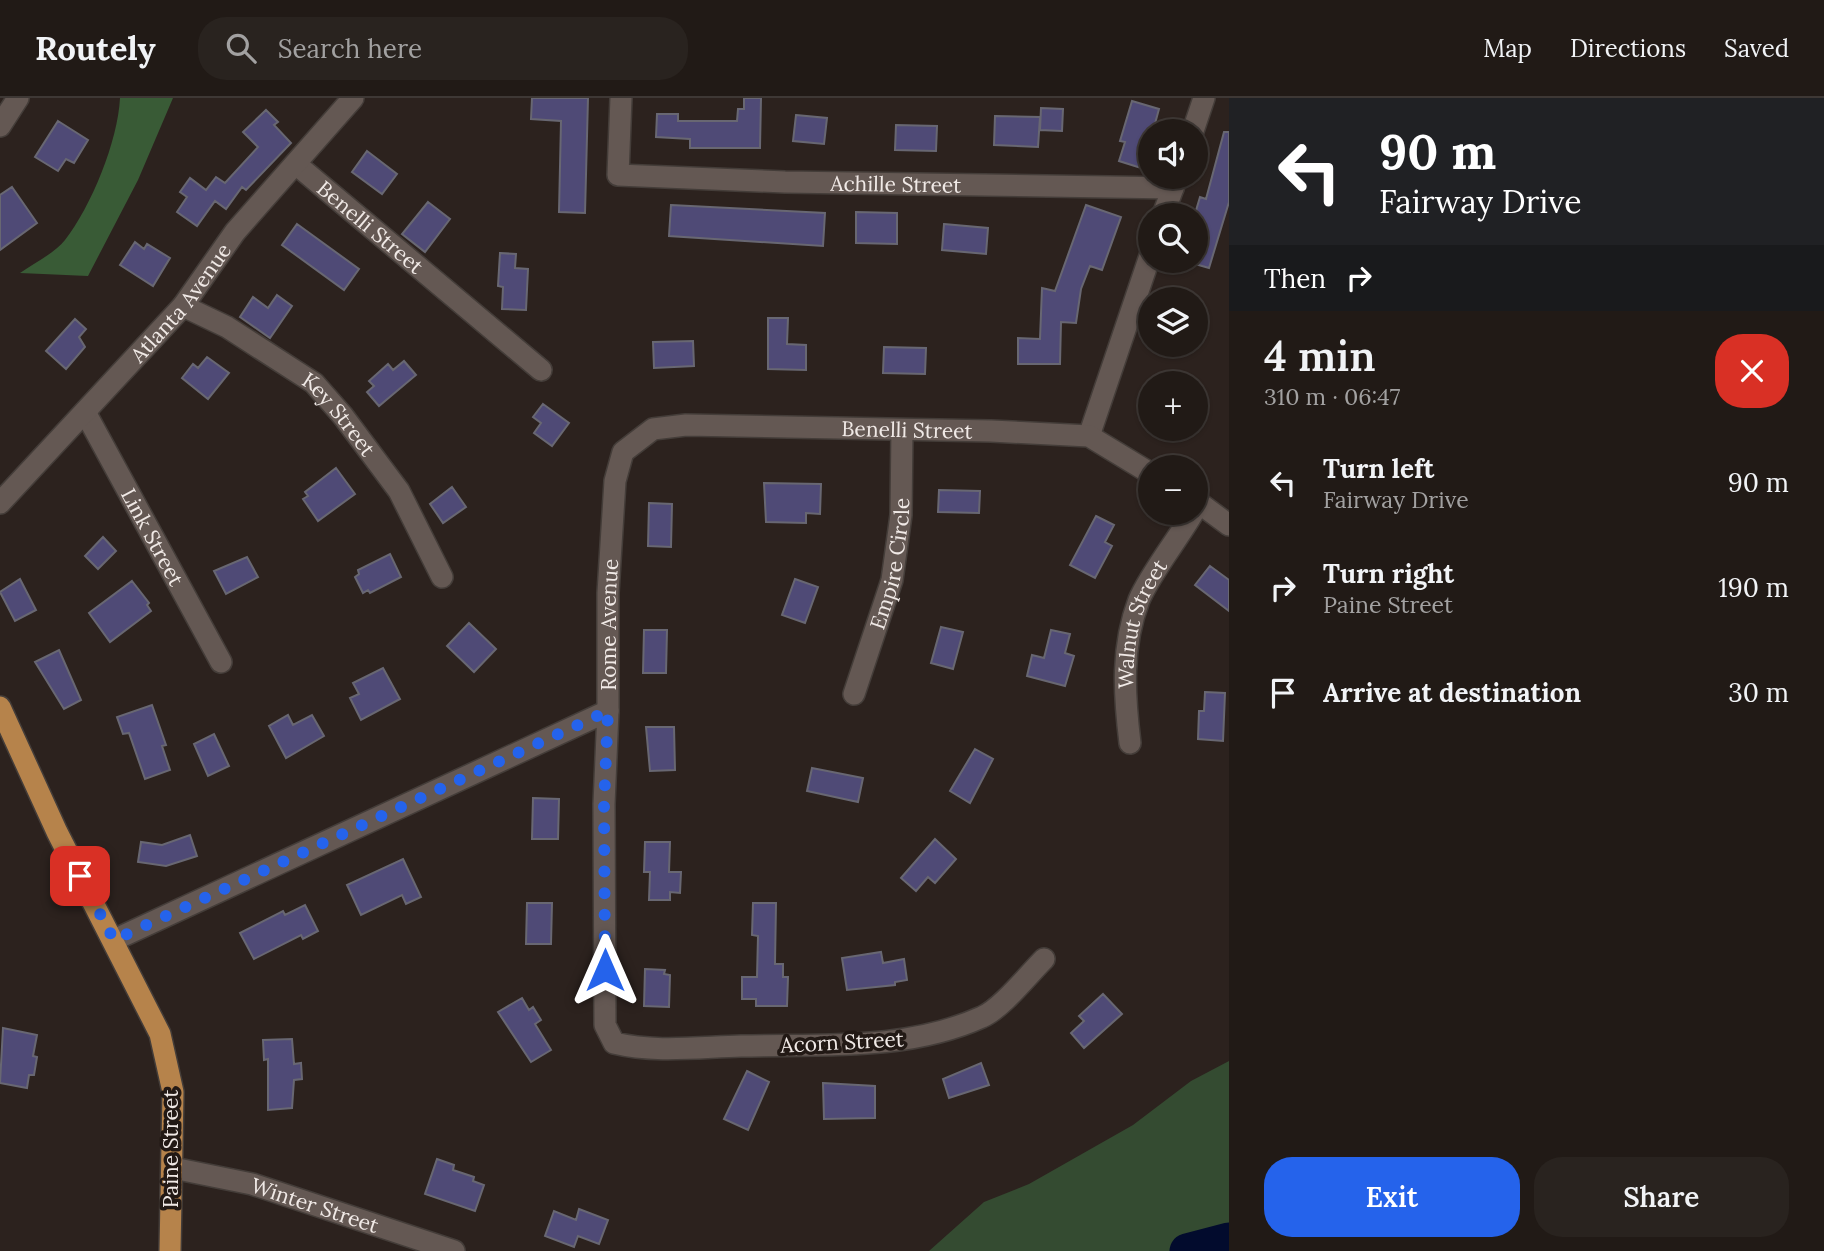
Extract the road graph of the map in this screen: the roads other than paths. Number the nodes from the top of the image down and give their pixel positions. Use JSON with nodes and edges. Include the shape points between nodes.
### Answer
{"nodes":[{"id":1,"x":18,"y":98,"type":"edge"},
{"id":2,"x":354,"y":98,"type":"edge"},
{"id":3,"x":621,"y":98,"type":"edge"},
{"id":4,"x":1205,"y":98,"type":"edge"},
{"id":5,"x":1197,"y":119,"type":"edge"},
{"id":6,"x":0,"y":126,"type":"edge"},
{"id":7,"x":297,"y":165,"type":"junction"},
{"id":8,"x":1138,"y":182,"type":"edge"},
{"id":9,"x":1144,"y":273,"type":"edge"},
{"id":10,"x":183,"y":306,"type":"junction"},
{"id":11,"x":541,"y":370,"type":"dead end"},
{"id":12,"x":85,"y":412,"type":"junction"},
{"id":13,"x":653,"y":429,"type":"joint"},
{"id":14,"x":902,"y":430,"type":"junction"},
{"id":15,"x":1088,"y":436,"type":"junction"},
{"id":16,"x":1138,"y":466,"type":"edge"},
{"id":17,"x":0,"y":503,"type":"edge"},
{"id":18,"x":1208,"y":513,"type":"edge"},
{"id":19,"x":1184,"y":525,"type":"edge"},
{"id":20,"x":1229,"y":525,"type":"edge"},
{"id":21,"x":442,"y":578,"type":"dead end"},
{"id":22,"x":221,"y":662,"type":"dead end"},
{"id":23,"x":855,"y":694,"type":"dead end"},
{"id":24,"x":0,"y":707,"type":"edge"},
{"id":25,"x":608,"y":711,"type":"junction"},
{"id":26,"x":1130,"y":743,"type":"dead end"},
{"id":27,"x":114,"y":940,"type":"junction"},
{"id":28,"x":1044,"y":959,"type":"dead end"},
{"id":29,"x":614,"y":1043,"type":"joint"},
{"id":30,"x":173,"y":1168,"type":"junction"},
{"id":31,"x":170,"y":1251,"type":"edge"},
{"id":32,"x":454,"y":1251,"type":"edge"}],
"edges":[{"from":1,"to":6,"type":"street"},
{"from":2,"to":7,"type":"street","name":"Atlanta Avenue"},
{"from":3,"to":8,"type":"street","name":"Achille Street","via":[[618,175],[799,183]]},
{"from":4,"to":5,"type":"street"},
{"from":7,"to":10,"type":"street","name":"Atlanta Avenue","via":[[235,232]]},
{"from":7,"to":11,"type":"street","name":"Benelli Street"},
{"from":9,"to":15,"type":"street"},
{"from":10,"to":12,"type":"street","name":"Atlanta Avenue"},
{"from":10,"to":21,"type":"street","name":"Key Street","via":[[227,327],[314,383],[399,491]]},
{"from":12,"to":17,"type":"street","name":"Atlanta Avenue"},
{"from":12,"to":22,"type":"street","name":"Link Street"},
{"from":13,"to":14,"type":"street","name":"Benelli Street","via":[[687,425]]},
{"from":13,"to":25,"type":"street","name":"Rome Avenue","via":[[623,453],[615,481],[608,593]]},
{"from":14,"to":15,"type":"street","name":"Benelli Street"},
{"from":14,"to":23,"type":"street","name":"Empire Circle","via":[[901,514],[892,580]]},
{"from":15,"to":16,"type":"street","name":"Benelli Street"},
{"from":18,"to":20,"type":"street"},
{"from":19,"to":26,"type":"street","name":"Walnut Street","via":[[1140,598],[1126,646],[1124,693]]},
{"from":24,"to":27,"type":"main road","name":"Paine Street","via":[[57,832]]},
{"from":25,"to":27,"type":"street"},
{"from":25,"to":29,"type":"street","name":"Rome Avenue","via":[[605,1026]]},
{"from":27,"to":30,"type":"main road","name":"Paine Street","via":[[160,1034],[173,1093]]},
{"from":28,"to":29,"type":"street","name":"Acorn Street","via":[[986,1016],[934,1035],[884,1042],[716,1047],[636,1049]]},
{"from":30,"to":31,"type":"main road","name":"Paine Street"},
{"from":30,"to":32,"type":"street","name":"Winter Street","via":[[252,1184]]}]}
